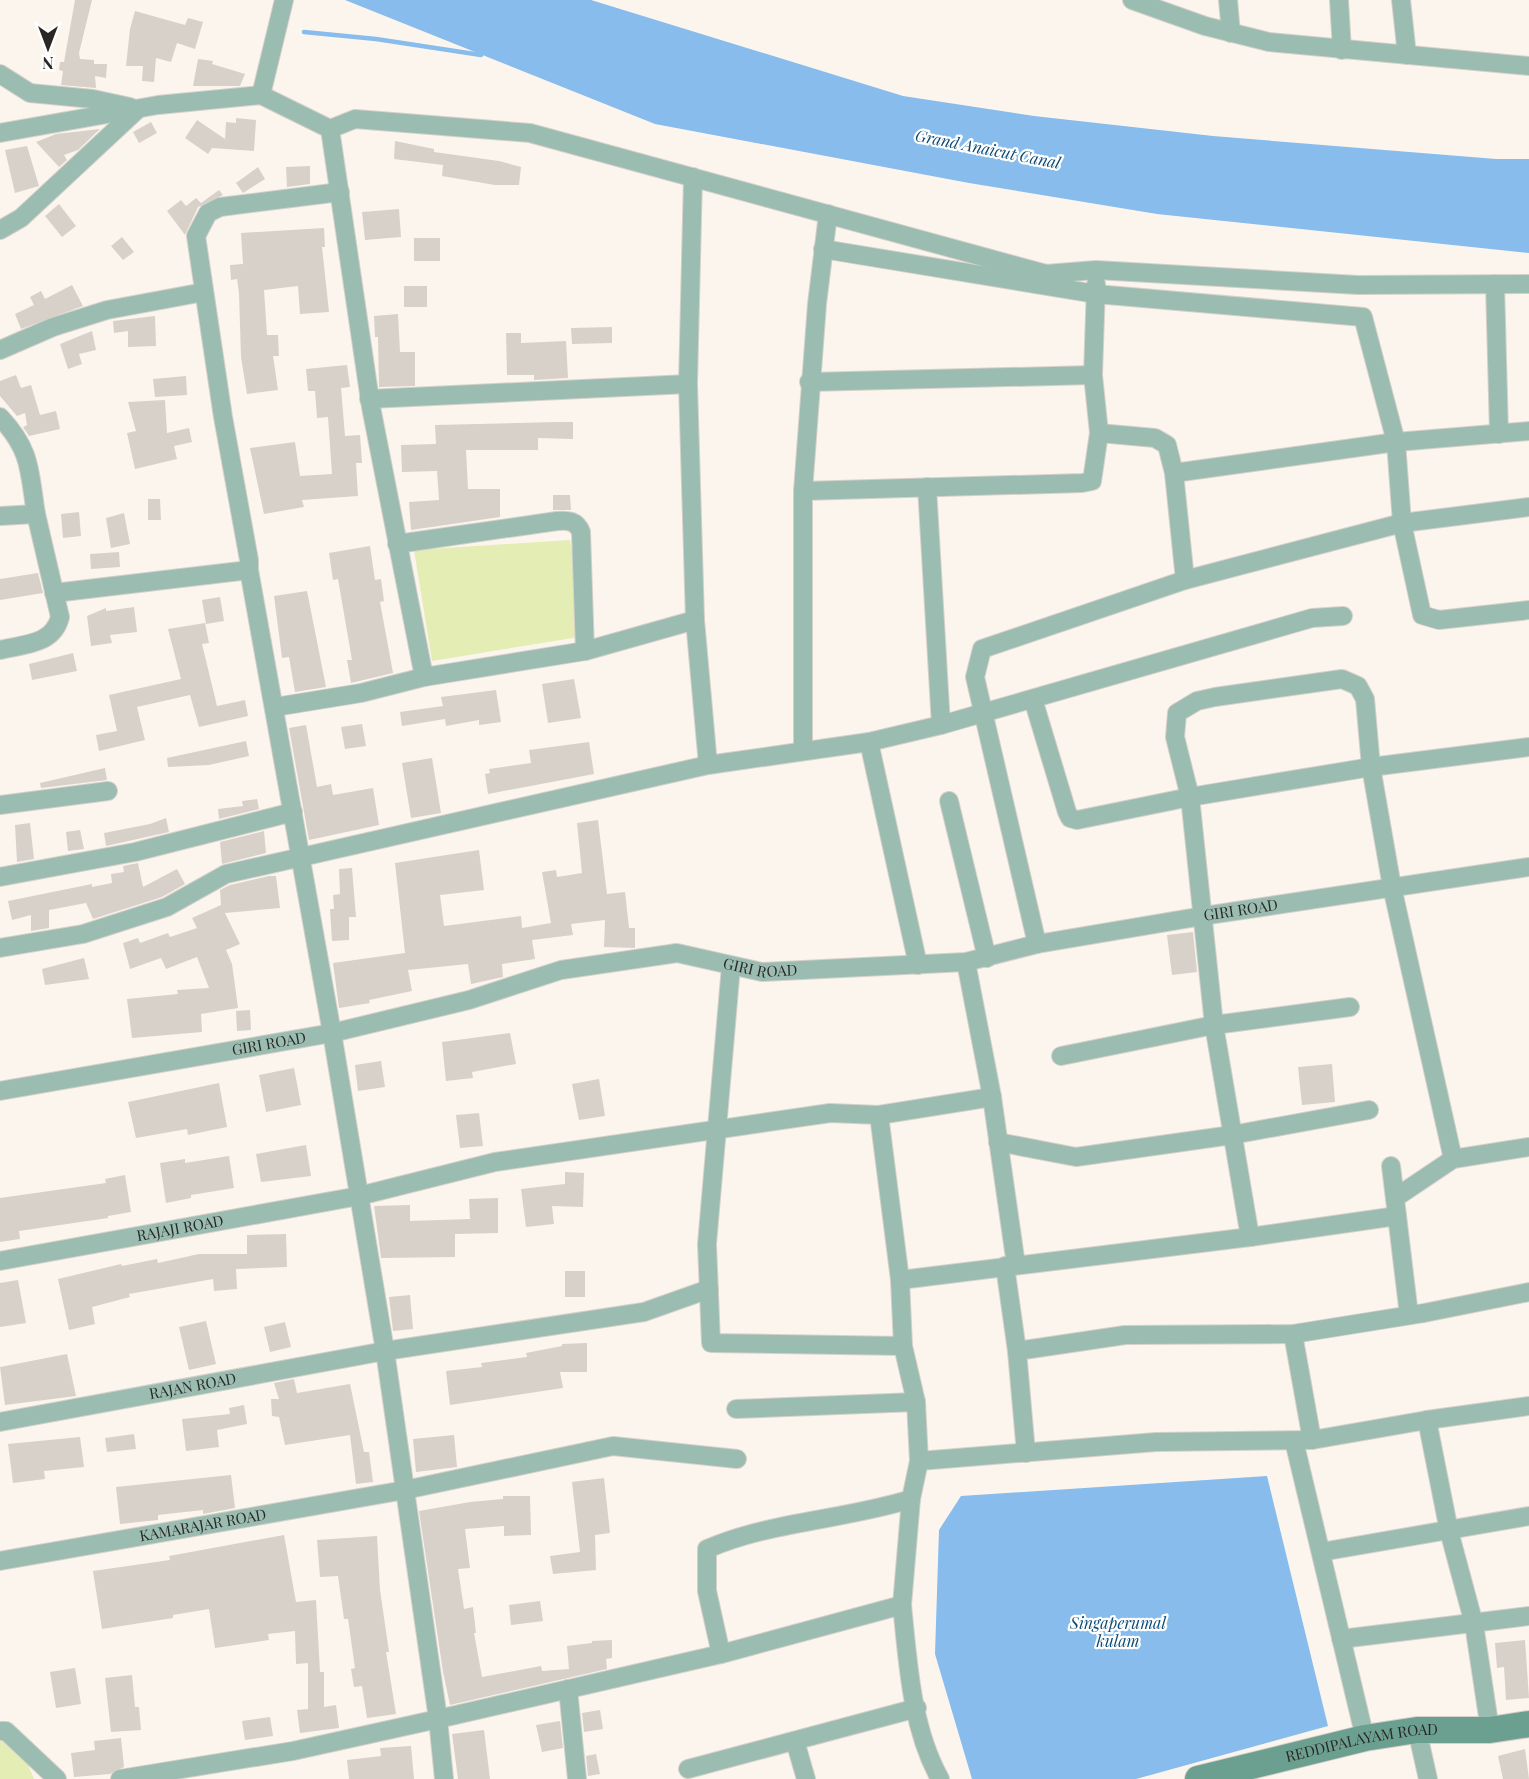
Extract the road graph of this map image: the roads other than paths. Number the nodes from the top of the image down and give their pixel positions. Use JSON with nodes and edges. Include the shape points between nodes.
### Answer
{"nodes":[{"id":1,"x":1132,"y":0,"type":"edge"},
{"id":2,"x":1228,"y":0,"type":"edge"},
{"id":3,"x":1339,"y":0,"type":"edge"},
{"id":4,"x":1401,"y":0,"type":"edge"},
{"id":5,"x":284,"y":3,"type":"edge"},
{"id":6,"x":1231,"y":33,"type":"junction"},
{"id":7,"x":1342,"y":50,"type":"junction"},
{"id":8,"x":1407,"y":55,"type":"junction"},
{"id":9,"x":1529,"y":66,"type":"edge"},
{"id":10,"x":0,"y":74,"type":"edge"},
{"id":11,"x":261,"y":95,"type":"junction"},
{"id":12,"x":138,"y":109,"type":"junction"},
{"id":13,"x":330,"y":129,"type":"junction"},
{"id":14,"x":0,"y":133,"type":"edge"},
{"id":15,"x":693,"y":177,"type":"junction"},
{"id":16,"x":340,"y":192,"type":"junction"},
{"id":17,"x":828,"y":214,"type":"junction"},
{"id":18,"x":0,"y":230,"type":"edge"},
{"id":19,"x":823,"y":249,"type":"junction"},
{"id":20,"x":1096,"y":270,"type":"junction"},
{"id":21,"x":1495,"y":284,"type":"junction"},
{"id":22,"x":1529,"y":284,"type":"edge"},
{"id":23,"x":204,"y":292,"type":"junction"},
{"id":24,"x":1096,"y":294,"type":"junction"},
{"id":25,"x":0,"y":350,"type":"edge"},
{"id":26,"x":1094,"y":375,"type":"junction"},
{"id":27,"x":809,"y":382,"type":"junction"},
{"id":28,"x":688,"y":384,"type":"junction"},
{"id":29,"x":369,"y":399,"type":"junction"},
{"id":30,"x":0,"y":417,"type":"edge"},
{"id":31,"x":1529,"y":431,"type":"edge"},
{"id":32,"x":1099,"y":434,"type":"junction"},
{"id":33,"x":1499,"y":434,"type":"junction"},
{"id":34,"x":1396,"y":442,"type":"junction"},
{"id":35,"x":1174,"y":473,"type":"junction"},
{"id":36,"x":927,"y":488,"type":"junction"},
{"id":37,"x":803,"y":491,"type":"junction"},
{"id":38,"x":1529,"y":507,"type":"edge"},
{"id":39,"x":36,"y":514,"type":"junction"},
{"id":40,"x":0,"y":516,"type":"edge"},
{"id":41,"x":1402,"y":524,"type":"junction"},
{"id":42,"x":398,"y":544,"type":"junction"},
{"id":43,"x":249,"y":570,"type":"junction"},
{"id":44,"x":1185,"y":580,"type":"junction"},
{"id":45,"x":54,"y":593,"type":"junction"},
{"id":46,"x":1529,"y":610,"type":"edge"},
{"id":47,"x":1343,"y":616,"type":"dead end"},
{"id":48,"x":695,"y":620,"type":"junction"},
{"id":49,"x":0,"y":650,"type":"edge"},
{"id":50,"x":585,"y":651,"type":"junction"},
{"id":51,"x":424,"y":677,"type":"junction"},
{"id":52,"x":1033,"y":699,"type":"junction"},
{"id":53,"x":274,"y":707,"type":"junction"},
{"id":54,"x":983,"y":712,"type":"junction"},
{"id":55,"x":941,"y":725,"type":"junction"},
{"id":56,"x":869,"y":742,"type":"junction"},
{"id":57,"x":1529,"y":747,"type":"edge"},
{"id":58,"x":803,"y":750,"type":"junction"},
{"id":59,"x":708,"y":765,"type":"junction"},
{"id":60,"x":1371,"y":767,"type":"junction"},
{"id":61,"x":108,"y":791,"type":"dead end"},
{"id":62,"x":1190,"y":797,"type":"junction"},
{"id":63,"x":949,"y":801,"type":"dead end"},
{"id":64,"x":0,"y":805,"type":"edge"},
{"id":65,"x":293,"y":812,"type":"junction"},
{"id":66,"x":301,"y":856,"type":"junction"},
{"id":67,"x":1529,"y":867,"type":"edge"},
{"id":68,"x":0,"y":878,"type":"edge"},
{"id":69,"x":1392,"y":886,"type":"junction"},
{"id":70,"x":1203,"y":916,"type":"junction"},
{"id":71,"x":1037,"y":944,"type":"junction"},
{"id":72,"x":0,"y":948,"type":"edge"},
{"id":73,"x":987,"y":958,"type":"junction"},
{"id":74,"x":966,"y":962,"type":"junction"},
{"id":75,"x":918,"y":965,"type":"junction"},
{"id":76,"x":731,"y":966,"type":"junction"},
{"id":77,"x":1350,"y":1007,"type":"dead end"},
{"id":78,"x":1214,"y":1025,"type":"junction"},
{"id":79,"x":332,"y":1033,"type":"junction"},
{"id":80,"x":1060,"y":1056,"type":"dead end"},
{"id":81,"x":0,"y":1090,"type":"edge"},
{"id":82,"x":992,"y":1097,"type":"junction"},
{"id":83,"x":1369,"y":1110,"type":"dead end"},
{"id":84,"x":879,"y":1115,"type":"junction"},
{"id":85,"x":715,"y":1130,"type":"junction"},
{"id":86,"x":1232,"y":1135,"type":"junction"},
{"id":87,"x":998,"y":1142,"type":"junction"},
{"id":88,"x":1529,"y":1148,"type":"edge"},
{"id":89,"x":1453,"y":1159,"type":"junction"},
{"id":90,"x":1391,"y":1166,"type":"dead end"},
{"id":91,"x":359,"y":1196,"type":"junction"},
{"id":92,"x":1396,"y":1207,"type":"junction"},
{"id":93,"x":1250,"y":1237,"type":"junction"},
{"id":94,"x":0,"y":1261,"type":"edge"},
{"id":95,"x":1010,"y":1266,"type":"junction"},
{"id":96,"x":900,"y":1280,"type":"junction"},
{"id":97,"x":709,"y":1289,"type":"junction"},
{"id":98,"x":1529,"y":1292,"type":"edge"},
{"id":99,"x":1409,"y":1315,"type":"junction"},
{"id":100,"x":1293,"y":1334,"type":"junction"},
{"id":101,"x":903,"y":1346,"type":"junction"},
{"id":102,"x":385,"y":1351,"type":"junction"},
{"id":103,"x":1017,"y":1351,"type":"junction"},
{"id":104,"x":916,"y":1402,"type":"junction"},
{"id":105,"x":1529,"y":1406,"type":"edge"},
{"id":106,"x":736,"y":1409,"type":"dead end"},
{"id":107,"x":1428,"y":1420,"type":"junction"},
{"id":108,"x":0,"y":1422,"type":"edge"},
{"id":109,"x":1303,"y":1440,"type":"junction"},
{"id":110,"x":1026,"y":1453,"type":"junction"},
{"id":111,"x":737,"y":1459,"type":"dead end"},
{"id":112,"x":919,"y":1461,"type":"junction"},
{"id":113,"x":405,"y":1490,"type":"junction"},
{"id":114,"x":911,"y":1499,"type":"junction"},
{"id":115,"x":1529,"y":1516,"type":"edge"},
{"id":116,"x":1449,"y":1531,"type":"junction"},
{"id":117,"x":1321,"y":1552,"type":"junction"},
{"id":118,"x":0,"y":1561,"type":"edge"},
{"id":119,"x":902,"y":1605,"type":"junction"},
{"id":120,"x":1529,"y":1616,"type":"edge"},
{"id":121,"x":1474,"y":1624,"type":"junction"},
{"id":122,"x":1341,"y":1640,"type":"junction"},
{"id":123,"x":721,"y":1654,"type":"junction"},
{"id":124,"x":568,"y":1689,"type":"junction"},
{"id":125,"x":917,"y":1708,"type":"junction"},
{"id":126,"x":438,"y":1719,"type":"junction"},
{"id":127,"x":1529,"y":1724,"type":"edge"},
{"id":128,"x":1490,"y":1730,"type":"junction"},
{"id":129,"x":0,"y":1731,"type":"edge"},
{"id":130,"x":1418,"y":1731,"type":"junction"},
{"id":131,"x":1365,"y":1738,"type":"junction"},
{"id":132,"x":795,"y":1741,"type":"junction"},
{"id":133,"x":688,"y":1769,"type":"dead end"},
{"id":134,"x":57,"y":1779,"type":"edge"},
{"id":135,"x":120,"y":1779,"type":"edge"},
{"id":136,"x":444,"y":1779,"type":"edge"},
{"id":137,"x":577,"y":1779,"type":"edge"},
{"id":138,"x":806,"y":1779,"type":"edge"},
{"id":139,"x":940,"y":1779,"type":"edge"},
{"id":140,"x":1198,"y":1779,"type":"edge"},
{"id":141,"x":1428,"y":1779,"type":"edge"}],
"edges":[{"from":1,"to":6,"type":"street"},
{"from":2,"to":6,"type":"street"},
{"from":3,"to":7,"type":"street"},
{"from":4,"to":8,"type":"street"},
{"from":5,"to":11,"type":"street"},
{"from":6,"to":7,"type":"street","via":[[1269,42]]},
{"from":7,"to":8,"type":"street"},
{"from":8,"to":9,"type":"street"},
{"from":10,"to":12,"type":"street","via":[[30,93],[93,99]]},
{"from":11,"to":12,"type":"street"},
{"from":11,"to":13,"type":"street"},
{"from":12,"to":14,"type":"street"},
{"from":12,"to":18,"type":"street","via":[[21,218]]},
{"from":13,"to":15,"type":"street","via":[[355,119],[530,133]]},
{"from":13,"to":16,"type":"street"},
{"from":15,"to":17,"type":"street"},
{"from":15,"to":28,"type":"street"},
{"from":16,"to":23,"type":"street","via":[[237,204],[208,213],[196,236]]},
{"from":16,"to":29,"type":"street"},
{"from":17,"to":19,"type":"street"},
{"from":17,"to":20,"type":"street","via":[[1046,274]]},
{"from":19,"to":24,"type":"street"},
{"from":19,"to":27,"type":"street"},
{"from":20,"to":21,"type":"street","via":[[1358,285]]},
{"from":20,"to":24,"type":"street"},
{"from":21,"to":22,"type":"street"},
{"from":21,"to":33,"type":"street"},
{"from":23,"to":25,"type":"street","via":[[107,310]]},
{"from":23,"to":43,"type":"street"},
{"from":24,"to":26,"type":"street"},
{"from":24,"to":34,"type":"street","via":[[1363,317]]},
{"from":26,"to":27,"type":"street"},
{"from":26,"to":32,"type":"street"},
{"from":27,"to":37,"type":"street"},
{"from":28,"to":29,"type":"street"},
{"from":28,"to":48,"type":"street"},
{"from":29,"to":42,"type":"street"},
{"from":30,"to":39,"type":"street","via":[[26,452]]},
{"from":31,"to":33,"type":"street"},
{"from":32,"to":35,"type":"street","via":[[1155,438],[1167,445]]},
{"from":32,"to":36,"type":"street","via":[[1092,481]]},
{"from":33,"to":34,"type":"street"},
{"from":34,"to":35,"type":"street"},
{"from":34,"to":41,"type":"street"},
{"from":35,"to":44,"type":"street"},
{"from":36,"to":37,"type":"street"},
{"from":36,"to":55,"type":"street"},
{"from":37,"to":58,"type":"street"},
{"from":38,"to":41,"type":"street"},
{"from":39,"to":40,"type":"street"},
{"from":39,"to":45,"type":"street"},
{"from":41,"to":44,"type":"street"},
{"from":41,"to":46,"type":"street","via":[[1422,615],[1438,620]]},
{"from":42,"to":50,"type":"street","via":[[573,522],[581,532]]},
{"from":42,"to":51,"type":"street"},
{"from":43,"to":45,"type":"street"},
{"from":43,"to":53,"type":"street"},
{"from":44,"to":54,"type":"street","via":[[982,649],[975,677]]},
{"from":45,"to":49,"type":"street","via":[[60,617],[57,630],[46,638]]},
{"from":47,"to":52,"type":"street","via":[[1312,618]]},
{"from":48,"to":50,"type":"street"},
{"from":48,"to":59,"type":"street"},
{"from":50,"to":51,"type":"street"},
{"from":51,"to":53,"type":"street","via":[[361,693]]},
{"from":52,"to":54,"type":"street"},
{"from":52,"to":62,"type":"street","via":[[1070,818],[1084,819]]},
{"from":53,"to":65,"type":"street"},
{"from":54,"to":55,"type":"street"},
{"from":54,"to":71,"type":"street"},
{"from":55,"to":56,"type":"street"},
{"from":56,"to":58,"type":"street"},
{"from":56,"to":75,"type":"street"},
{"from":57,"to":60,"type":"street"},
{"from":58,"to":59,"type":"street"},
{"from":59,"to":66,"type":"street"},
{"from":60,"to":62,"type":"street"},
{"from":60,"to":62,"type":"street","via":[[1365,699],[1358,686],[1342,679],[1215,697],[1197,701],[1178,713],[1175,737]]},
{"from":60,"to":69,"type":"street"},
{"from":61,"to":64,"type":"street"},
{"from":62,"to":70,"type":"street"},
{"from":63,"to":73,"type":"street"},
{"from":65,"to":66,"type":"street"},
{"from":65,"to":68,"type":"street","via":[[135,852]]},
{"from":66,"to":72,"type":"street","via":[[226,874],[167,907],[83,934]]},
{"from":66,"to":79,"type":"street"},
{"from":67,"to":69,"type":"street","name":"GIRI ROAD"},
{"from":69,"to":70,"type":"street","name":"GIRI ROAD"},
{"from":69,"to":89,"type":"street"},
{"from":70,"to":71,"type":"street","name":"GIRI ROAD"},
{"from":70,"to":78,"type":"street"},
{"from":71,"to":73,"type":"street","name":"GIRI ROAD"},
{"from":73,"to":74,"type":"street","name":"GIRI ROAD"},
{"from":74,"to":75,"type":"street","name":"GIRI ROAD"},
{"from":74,"to":82,"type":"street"},
{"from":75,"to":76,"type":"street","name":"GIRI ROAD","via":[[762,972]]},
{"from":76,"to":79,"type":"street","name":"GIRI ROAD","via":[[676,953],[561,970],[469,1000]]},
{"from":76,"to":85,"type":"street"},
{"from":77,"to":78,"type":"street"},
{"from":78,"to":80,"type":"street"},
{"from":78,"to":86,"type":"street"},
{"from":79,"to":81,"type":"street","name":"GIRI ROAD"},
{"from":79,"to":91,"type":"street"},
{"from":82,"to":84,"type":"street","name":"RAJAJI ROAD"},
{"from":82,"to":87,"type":"street"},
{"from":83,"to":86,"type":"street"},
{"from":84,"to":85,"type":"street","name":"RAJAJI ROAD","via":[[830,1113]]},
{"from":84,"to":96,"type":"street"},
{"from":85,"to":91,"type":"street","name":"RAJAJI ROAD","via":[[495,1162]]},
{"from":85,"to":97,"type":"street","via":[[707,1244]]},
{"from":86,"to":87,"type":"street","via":[[1076,1156]]},
{"from":86,"to":93,"type":"street"},
{"from":87,"to":95,"type":"street"},
{"from":88,"to":89,"type":"street"},
{"from":89,"to":92,"type":"street"},
{"from":90,"to":92,"type":"street"},
{"from":91,"to":94,"type":"street","name":"RAJAJI ROAD"},
{"from":91,"to":102,"type":"street"},
{"from":92,"to":93,"type":"street"},
{"from":92,"to":99,"type":"street"},
{"from":93,"to":95,"type":"street"},
{"from":95,"to":96,"type":"street"},
{"from":95,"to":103,"type":"street"},
{"from":96,"to":101,"type":"street"},
{"from":97,"to":101,"type":"street","via":[[711,1343]]},
{"from":97,"to":102,"type":"street","name":"RAJAN ROAD","via":[[644,1312]]},
{"from":98,"to":99,"type":"street"},
{"from":99,"to":100,"type":"street"},
{"from":100,"to":103,"type":"street","via":[[1125,1335]]},
{"from":100,"to":109,"type":"street"},
{"from":101,"to":104,"type":"street"},
{"from":102,"to":108,"type":"street","name":"RAJAN ROAD"},
{"from":102,"to":113,"type":"street"},
{"from":103,"to":110,"type":"street"},
{"from":104,"to":106,"type":"street"},
{"from":104,"to":112,"type":"street"},
{"from":105,"to":107,"type":"street"},
{"from":107,"to":109,"type":"street"},
{"from":107,"to":116,"type":"street"},
{"from":109,"to":110,"type":"street","via":[[1156,1442]]},
{"from":109,"to":117,"type":"street"},
{"from":110,"to":112,"type":"street"},
{"from":111,"to":113,"type":"street","name":"KAMARAJAR ROAD","via":[[613,1446]]},
{"from":112,"to":114,"type":"street"},
{"from":113,"to":118,"type":"street","name":"KAMARAJAR ROAD"},
{"from":113,"to":126,"type":"street"},
{"from":114,"to":119,"type":"street"},
{"from":114,"to":123,"type":"street","via":[[879,1509],[740,1535],[707,1549],[707,1591]]},
{"from":115,"to":116,"type":"street"},
{"from":116,"to":117,"type":"street"},
{"from":116,"to":121,"type":"street"},
{"from":117,"to":122,"type":"street"},
{"from":119,"to":123,"type":"street"},
{"from":119,"to":125,"type":"street","via":[[909,1678]]},
{"from":120,"to":121,"type":"street"},
{"from":121,"to":122,"type":"street"},
{"from":121,"to":128,"type":"street"},
{"from":122,"to":131,"type":"street"},
{"from":123,"to":124,"type":"street"},
{"from":124,"to":126,"type":"street"},
{"from":124,"to":137,"type":"street"},
{"from":125,"to":132,"type":"street"},
{"from":125,"to":139,"type":"street","via":[[929,1760]]},
{"from":126,"to":135,"type":"street","via":[[293,1751]]},
{"from":126,"to":136,"type":"street"},
{"from":127,"to":128,"type":"main road","name":"REDDIPALAYAM ROAD"},
{"from":128,"to":130,"type":"main road","name":"REDDIPALAYAM ROAD"},
{"from":129,"to":134,"type":"street","via":[[6,1731]]},
{"from":130,"to":131,"type":"main road","name":"REDDIPALAYAM ROAD"},
{"from":130,"to":141,"type":"street"},
{"from":131,"to":140,"type":"main road","name":"REDDIPALAYAM ROAD"},
{"from":132,"to":133,"type":"street"},
{"from":132,"to":138,"type":"street"}]}
